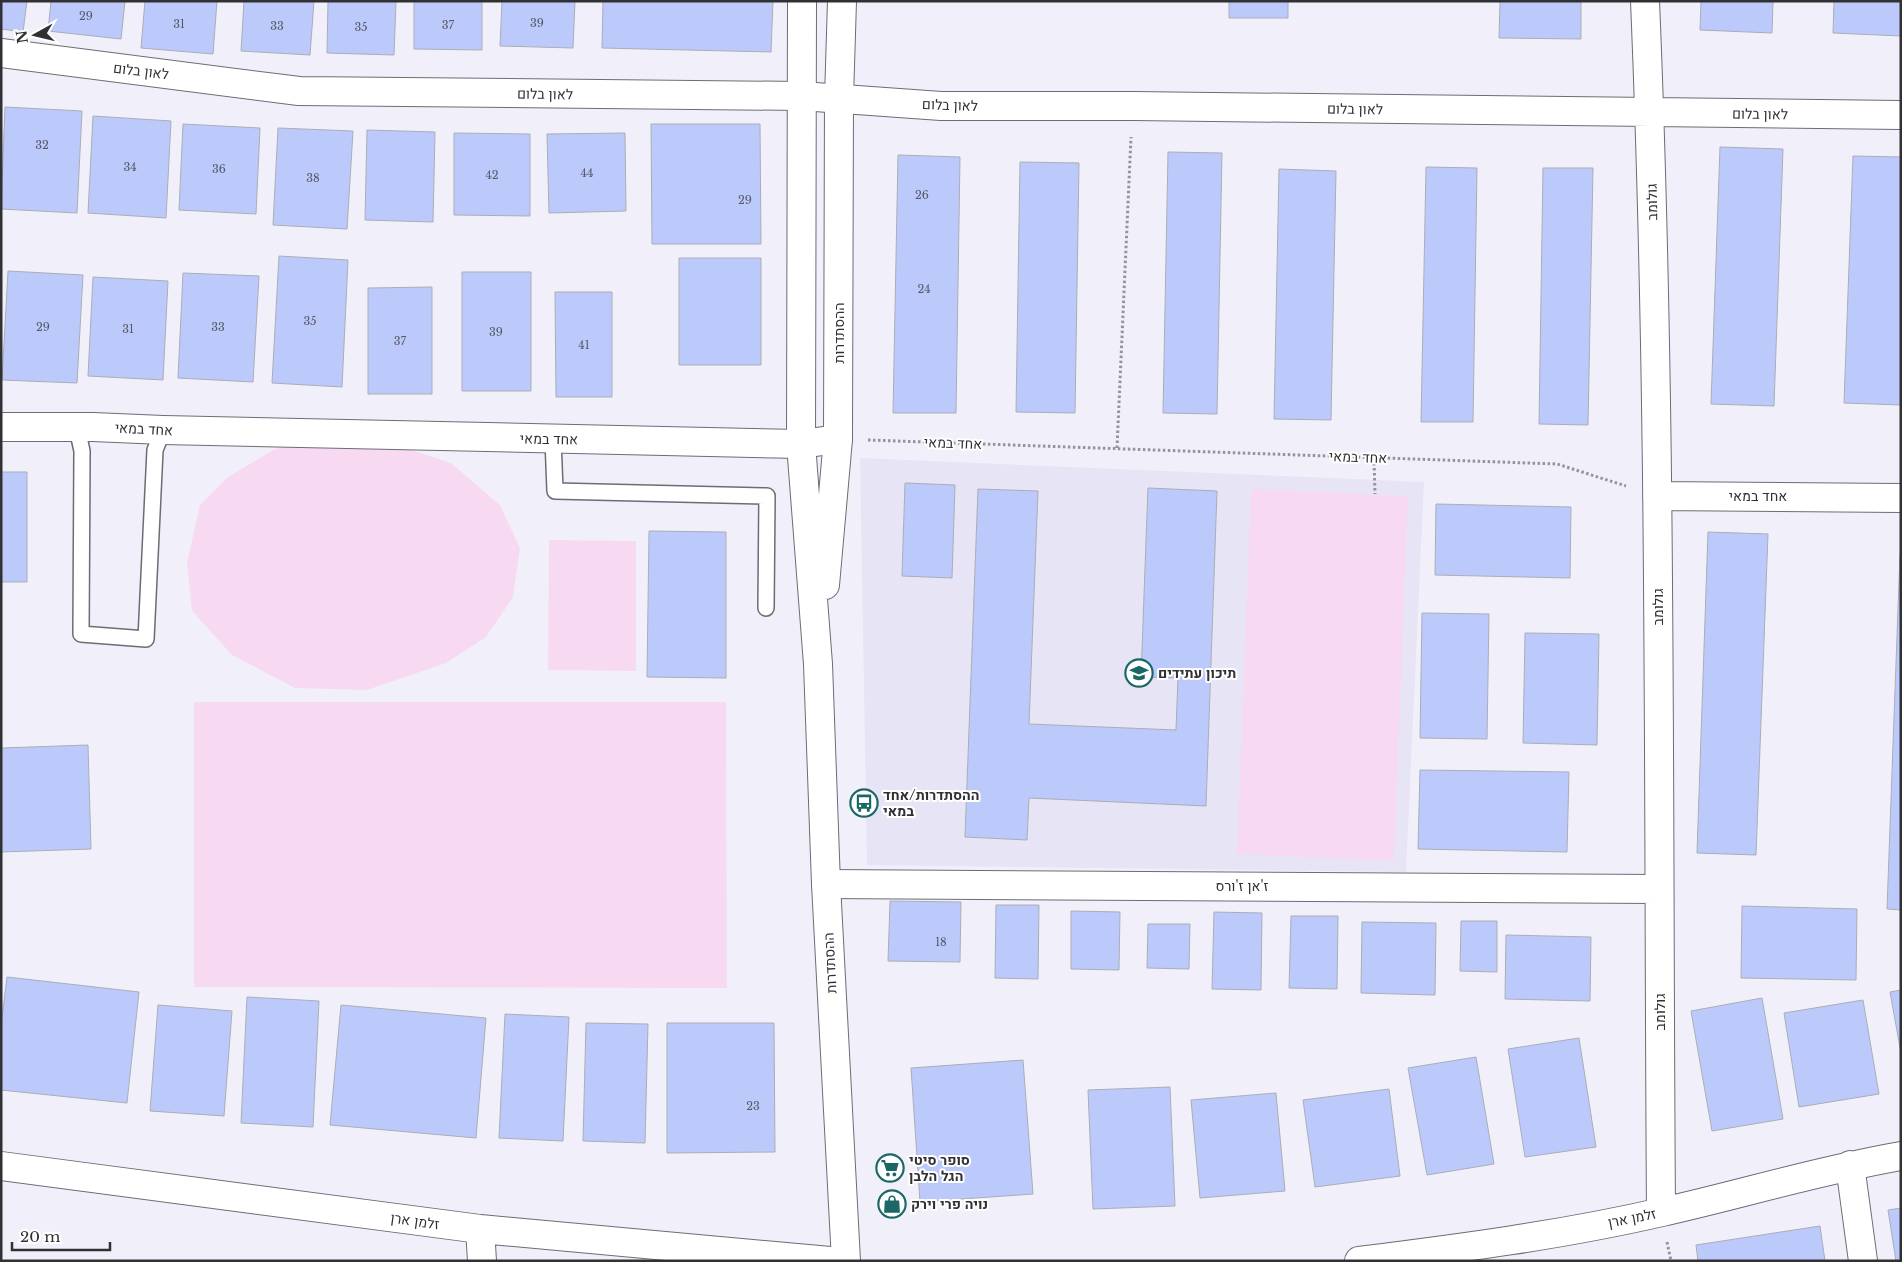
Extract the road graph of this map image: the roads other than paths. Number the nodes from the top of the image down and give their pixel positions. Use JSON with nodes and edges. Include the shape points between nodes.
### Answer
{"nodes":[{"id":1,"x":802,"y":1,"type":"edge"},
{"id":2,"x":842,"y":1,"type":"edge"},
{"id":3,"x":1645,"y":1,"type":"edge"},
{"id":4,"x":1,"y":53,"type":"edge"},
{"id":5,"x":801,"y":96,"type":"junction"},
{"id":6,"x":839,"y":98,"type":"junction"},
{"id":7,"x":1650,"y":113,"type":"junction"},
{"id":8,"x":1901,"y":115,"type":"edge"},
{"id":9,"x":1,"y":427,"type":"edge"},
{"id":10,"x":77,"y":428,"type":"junction"},
{"id":11,"x":163,"y":430,"type":"junction"},
{"id":12,"x":553,"y":439,"type":"junction"},
{"id":13,"x":838,"y":439,"type":"junction"},
{"id":14,"x":802,"y":444,"type":"junction"},
{"id":15,"x":1657,"y":496,"type":"junction"},
{"id":16,"x":1901,"y":498,"type":"edge"},
{"id":17,"x":766,"y":608,"type":"dead end"},
{"id":18,"x":818,"y":664,"type":"junction"},
{"id":19,"x":826,"y":884,"type":"junction"},
{"id":20,"x":1658,"y":889,"type":"junction"},
{"id":21,"x":1901,"y":1156,"type":"edge"},
{"id":22,"x":1850,"y":1165,"type":"junction"},
{"id":23,"x":1,"y":1166,"type":"edge"},
{"id":24,"x":1661,"y":1212,"type":"junction"},
{"id":25,"x":480,"y":1229,"type":"junction"},
{"id":26,"x":482,"y":1261,"type":"edge"},
{"id":27,"x":830,"y":1261,"type":"edge"},
{"id":28,"x":846,"y":1261,"type":"edge"},
{"id":29,"x":1359,"y":1261,"type":"edge"},
{"id":30,"x":1863,"y":1261,"type":"edge"}],
"edges":[{"from":1,"to":5,"type":"street","name":"ההסתדרות"},
{"from":2,"to":6,"type":"street","name":"ההסתדרות"},
{"from":3,"to":7,"type":"street","name":"גולומב"},
{"from":4,"to":5,"type":"street","name":"לאון בלום","via":[[300,91]]},
{"from":5,"to":6,"type":"street","name":"לאון בלום"},
{"from":5,"to":14,"type":"street","name":"ההסתדרות"},
{"from":6,"to":7,"type":"street","name":"לאון בלום","via":[[941,106]]},
{"from":6,"to":13,"type":"street","name":"ההסתדרות"},
{"from":7,"to":8,"type":"street","name":"לאון בלום"},
{"from":7,"to":15,"type":"street","name":"גולומב"},
{"from":9,"to":10,"type":"street","name":"אחד במאי"},
{"from":10,"to":11,"type":"street","name":"אחד במאי"},
{"from":10,"to":11,"type":"lane","via":[[82,451],[81,634],[146,639],[155,450]]},
{"from":11,"to":12,"type":"street","name":"אחד במאי"},
{"from":12,"to":14,"type":"street","name":"אחד במאי"},
{"from":12,"to":17,"type":"lane","via":[[554,491],[767,496]]},
{"from":13,"to":14,"type":"street","name":"אחד במאי"},
{"from":13,"to":18,"type":"street","name":"ההסתדרות"},
{"from":14,"to":18,"type":"street","name":"ההסתדרות"},
{"from":15,"to":16,"type":"street","name":"אחד במאי"},
{"from":15,"to":20,"type":"street","name":"גולומב"},
{"from":18,"to":19,"type":"street","name":"ההסתדרות"},
{"from":19,"to":20,"type":"street","name":"ז'אן ז'ורס"},
{"from":19,"to":28,"type":"street","name":"ההסתדרות"},
{"from":20,"to":24,"type":"street","name":"גולומב"},
{"from":21,"to":22,"type":"street","name":"זלמן ארן"},
{"from":22,"to":24,"type":"street","name":"זלמן ארן"},
{"from":22,"to":30,"type":"street"},
{"from":23,"to":25,"type":"street","name":"זלמן ארן"},
{"from":24,"to":29,"type":"street","name":"זלמן ארן","via":[[1497,1244]]},
{"from":25,"to":26,"type":"street"},
{"from":25,"to":27,"type":"street","name":"זלמן ארן"}]}
